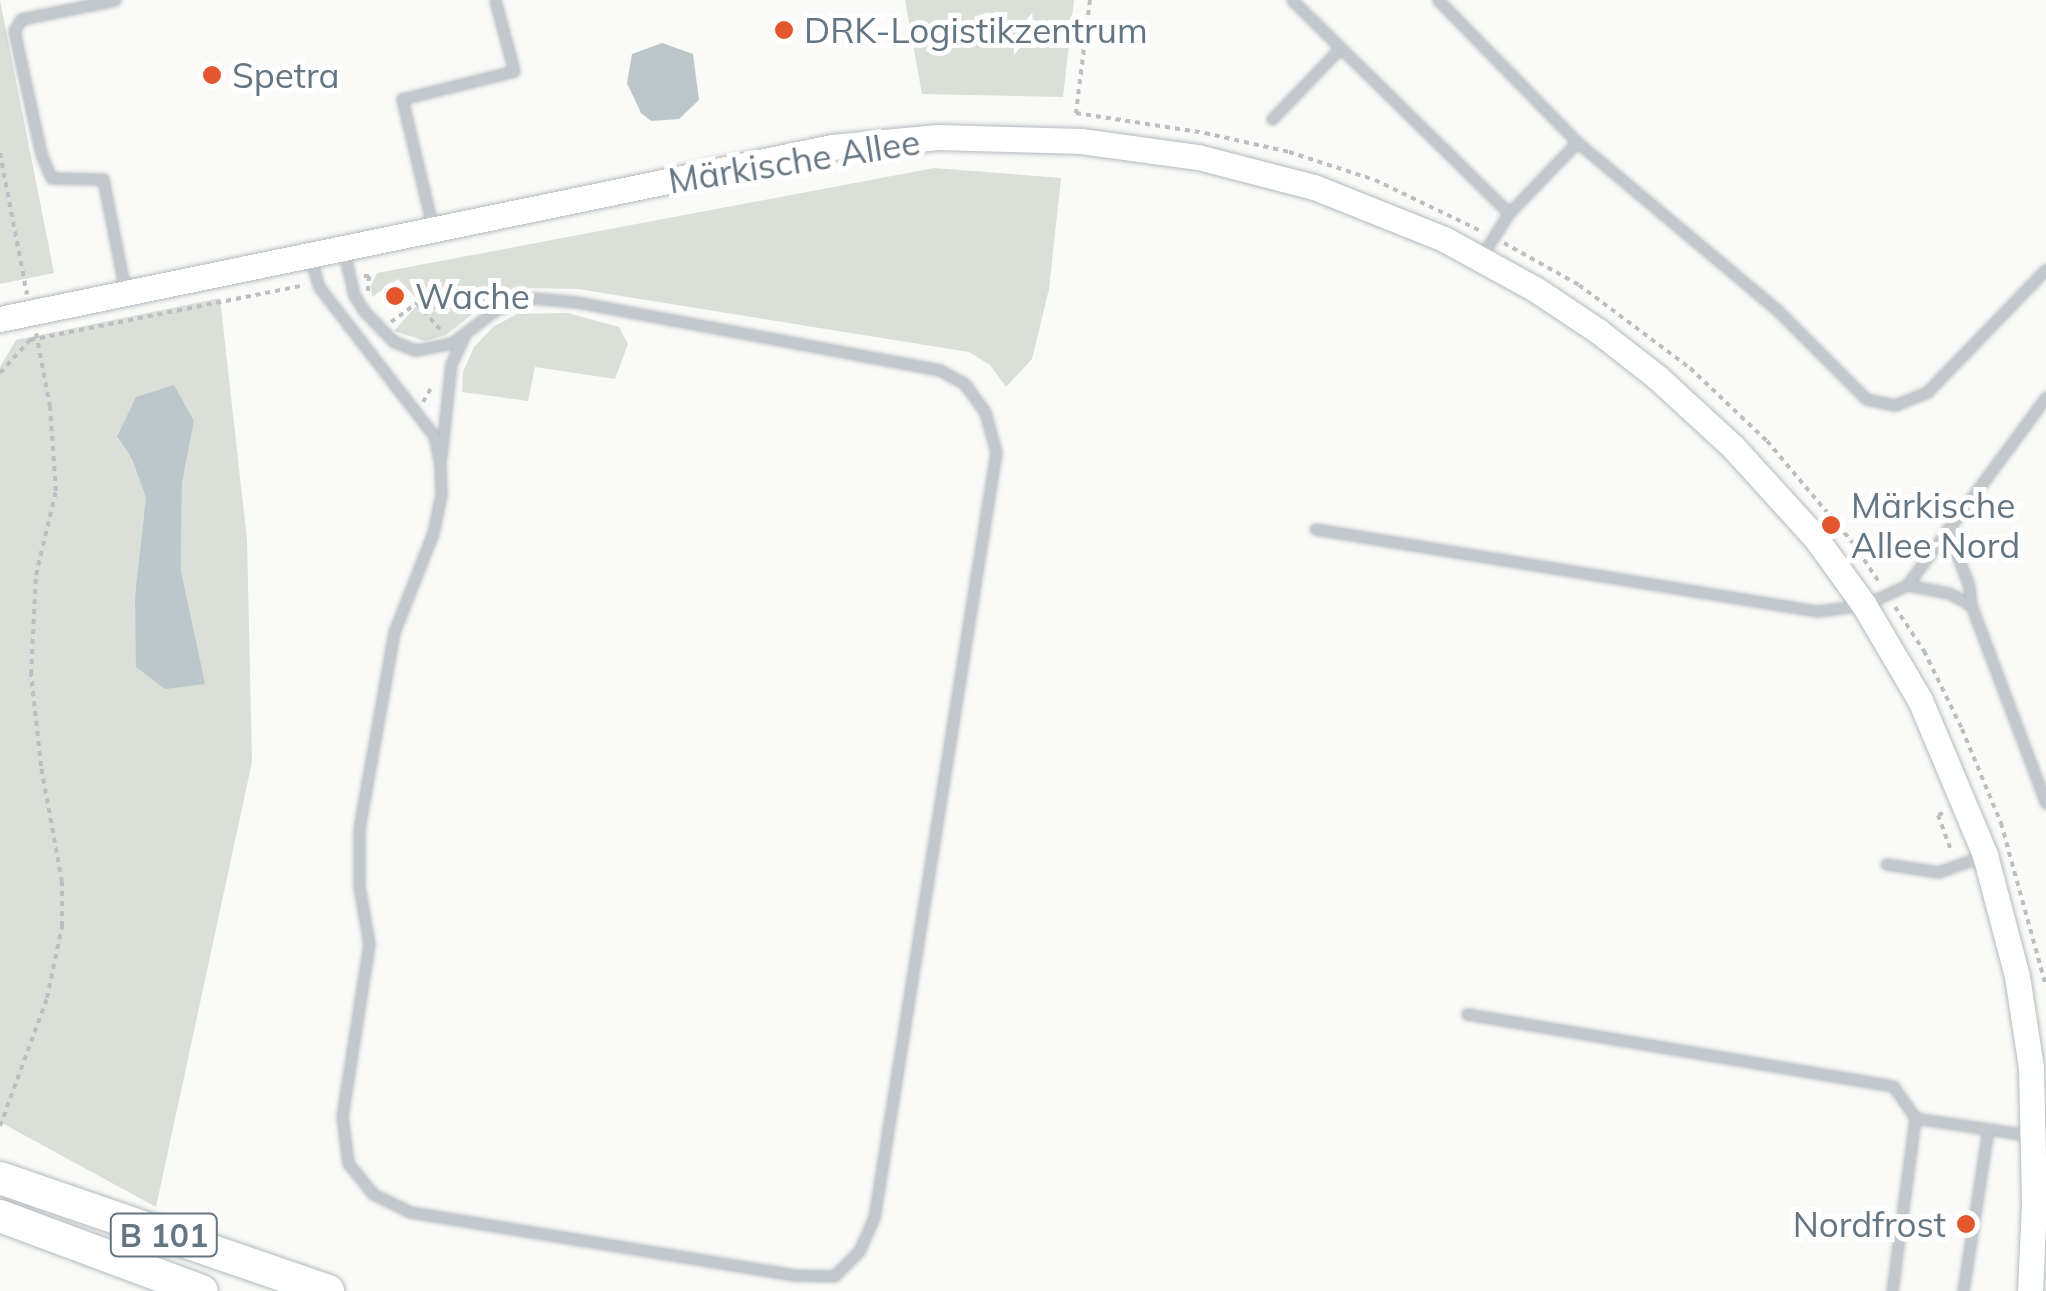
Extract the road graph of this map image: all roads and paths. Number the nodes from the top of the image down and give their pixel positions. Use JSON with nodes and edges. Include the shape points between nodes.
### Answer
{"nodes":[{"id":1,"x":115,"y":0,"type":"edge"},
{"id":2,"x":496,"y":0,"type":"edge"},
{"id":3,"x":1090,"y":0,"type":"edge"},
{"id":4,"x":1292,"y":0,"type":"edge"},
{"id":5,"x":1438,"y":0,"type":"edge"},
{"id":6,"x":1340,"y":48,"type":"junction"},
{"id":7,"x":1272,"y":119,"type":"dead end"},
{"id":8,"x":1577,"y":142,"type":"junction"},
{"id":9,"x":0,"y":153,"type":"edge"},
{"id":10,"x":1508,"y":213,"type":"junction"},
{"id":11,"x":434,"y":230,"type":"junction"},
{"id":12,"x":1487,"y":247,"type":"junction"},
{"id":13,"x":344,"y":250,"type":"junction"},
{"id":14,"x":310,"y":255,"type":"junction"},
{"id":15,"x":2046,"y":268,"type":"edge"},
{"id":16,"x":369,"y":276,"type":"dead end"},
{"id":17,"x":348,"y":278,"type":"junction"},
{"id":18,"x":317,"y":282,"type":"junction"},
{"id":19,"x":126,"y":293,"type":"junction"},
{"id":20,"x":31,"y":312,"type":"junction"},
{"id":21,"x":0,"y":318,"type":"edge"},
{"id":22,"x":465,"y":334,"type":"junction"},
{"id":23,"x":37,"y":338,"type":"junction"},
{"id":24,"x":0,"y":373,"type":"edge"},
{"id":25,"x":2046,"y":397,"type":"edge"},
{"id":26,"x":440,"y":465,"type":"junction"},
{"id":27,"x":1946,"y":528,"type":"junction"},
{"id":28,"x":1314,"y":529,"type":"dead end"},
{"id":29,"x":1907,"y":585,"type":"junction"},
{"id":30,"x":1876,"y":600,"type":"junction"},
{"id":31,"x":1971,"y":604,"type":"junction"},
{"id":32,"x":2046,"y":803,"type":"edge"},
{"id":33,"x":1985,"y":855,"type":"junction"},
{"id":34,"x":1886,"y":864,"type":"dead end"},
{"id":35,"x":2046,"y":986,"type":"edge"},
{"id":36,"x":1467,"y":1014,"type":"dead end"},
{"id":37,"x":1915,"y":1118,"type":"junction"},
{"id":38,"x":0,"y":1126,"type":"edge"},
{"id":39,"x":1988,"y":1129,"type":"junction"},
{"id":40,"x":2034,"y":1136,"type":"junction"},
{"id":41,"x":0,"y":1178,"type":"edge"},
{"id":42,"x":0,"y":1216,"type":"edge"},
{"id":43,"x":202,"y":1291,"type":"edge"},
{"id":44,"x":328,"y":1291,"type":"edge"},
{"id":45,"x":1892,"y":1291,"type":"edge"},
{"id":46,"x":1963,"y":1291,"type":"edge"},
{"id":47,"x":2030,"y":1291,"type":"edge"}],
"edges":[{"from":1,"to":19,"type":"lane","via":[[21,19],[14,31],[51,178],[103,179]]},
{"from":2,"to":11,"type":"lane","via":[[514,70],[402,99]]},
{"from":3,"to":12,"type":"path","via":[[1076,113],[1205,132],[1375,180]]},
{"from":4,"to":6,"type":"lane"},
{"from":5,"to":8,"type":"lane"},
{"from":6,"to":7,"type":"lane"},
{"from":6,"to":10,"type":"lane"},
{"from":8,"to":10,"type":"lane"},
{"from":8,"to":15,"type":"lane","via":[[1776,310],[1866,399],[1895,406],[1927,392]]},
{"from":9,"to":20,"type":"path"},
{"from":10,"to":12,"type":"lane"},
{"from":11,"to":12,"type":"street","name":"Märkische Allee","via":[[832,148],[938,137],[1009,138],[1198,156]]},
{"from":11,"to":13,"type":"street","name":"Märkische Allee"},
{"from":12,"to":30,"type":"street","name":"Märkische Allee","via":[[1657,377]]},
{"from":12,"to":30,"type":"path","via":[[1578,285],[1690,368],[1767,441],[1860,559]]},
{"from":13,"to":14,"type":"street","name":"Märkische Allee"},
{"from":13,"to":17,"type":"lane"},
{"from":14,"to":18,"type":"lane"},
{"from":14,"to":19,"type":"street","name":"Märkische Allee"},
{"from":16,"to":17,"type":"path"},
{"from":17,"to":22,"type":"lane","via":[[364,311],[393,340],[415,350]]},
{"from":18,"to":23,"type":"path"},
{"from":18,"to":26,"type":"lane","via":[[434,436]]},
{"from":19,"to":20,"type":"street","name":"Märkische Allee"},
{"from":20,"to":21,"type":"street","name":"Märkische Allee"},
{"from":20,"to":23,"type":"path"},
{"from":22,"to":26,"type":"lane","via":[[451,364]]},
{"from":22,"to":26,"type":"lane","via":[[494,310],[532,298],[577,302],[940,370],[966,384],[985,412],[996,452],[874,1218],[859,1252],[834,1276],[794,1276],[410,1212],[373,1194],[348,1163],[342,1116],[369,944],[358,886],[359,828],[394,632],[433,533]]},
{"from":23,"to":24,"type":"path"},
{"from":23,"to":38,"type":"path","via":[[56,491],[30,629],[62,926],[47,998]]},
{"from":25,"to":27,"type":"lane"},
{"from":27,"to":29,"type":"lane"},
{"from":27,"to":31,"type":"lane"},
{"from":28,"to":30,"type":"lane","via":[[1817,612]]},
{"from":29,"to":30,"type":"lane"},
{"from":29,"to":31,"type":"lane"},
{"from":30,"to":33,"type":"street","name":"Märkische Allee"},
{"from":30,"to":35,"type":"path","via":[[1924,651],[1995,808]]},
{"from":31,"to":32,"type":"lane"},
{"from":33,"to":34,"type":"lane","via":[[1938,872]]},
{"from":33,"to":40,"type":"street","name":"Märkische Allee","via":[[2016,976]]},
{"from":36,"to":37,"type":"lane","via":[[1893,1086]]},
{"from":37,"to":39,"type":"lane"},
{"from":37,"to":45,"type":"lane"},
{"from":39,"to":40,"type":"lane"},
{"from":39,"to":46,"type":"lane"},
{"from":40,"to":47,"type":"street","name":"Märkische Allee"},
{"from":41,"to":44,"type":"highway","number":"B 101"},
{"from":42,"to":43,"type":"highway","number":"B 101"}]}
